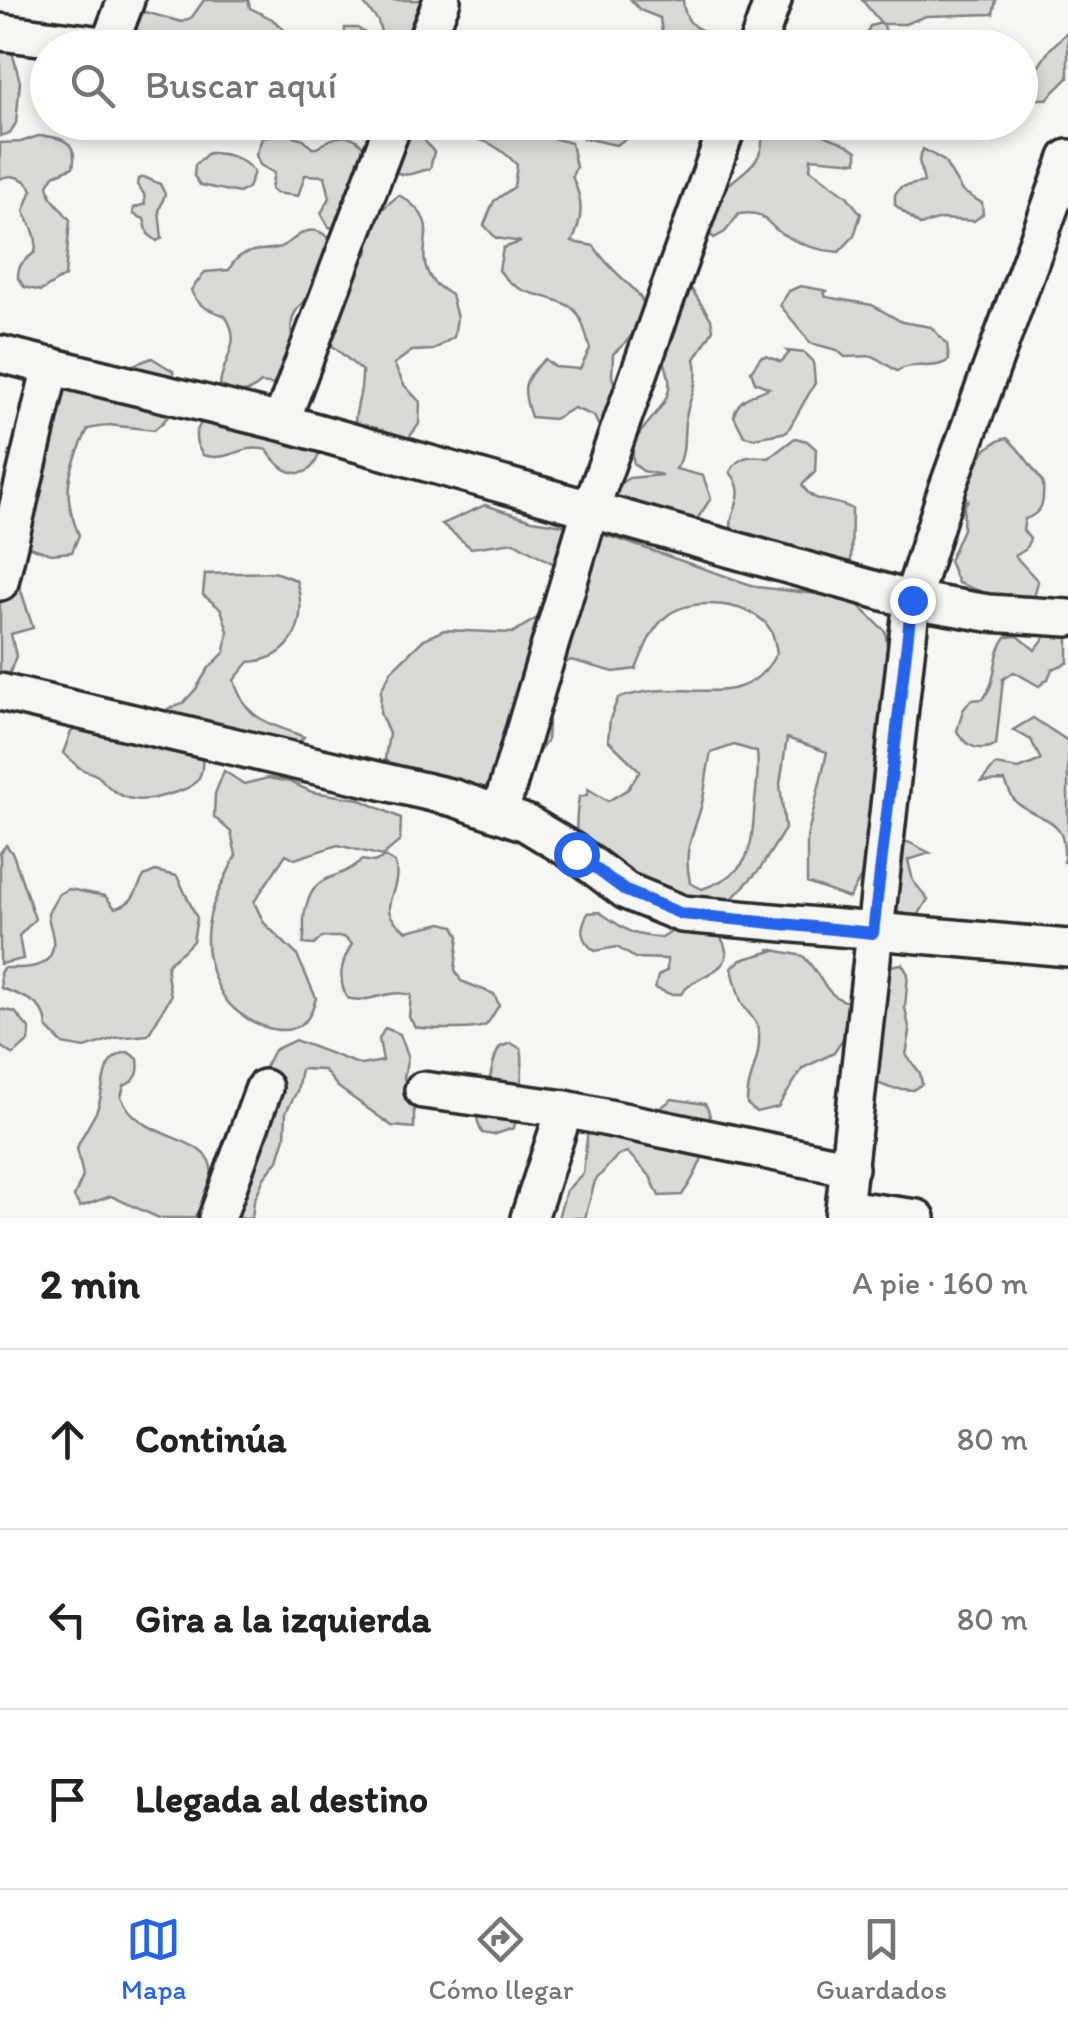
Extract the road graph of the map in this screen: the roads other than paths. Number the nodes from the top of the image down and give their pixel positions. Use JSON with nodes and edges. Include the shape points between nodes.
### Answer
{"nodes":[{"id":1,"x":126,"y":0,"type":"edge"},
{"id":2,"x":442,"y":0,"type":"edge"},
{"id":3,"x":773,"y":0,"type":"edge"},
{"id":4,"x":121,"y":30,"type":"edge"},
{"id":5,"x":430,"y":30,"type":"edge"},
{"id":6,"x":762,"y":30,"type":"edge"},
{"id":7,"x":0,"y":32,"type":"edge"},
{"id":8,"x":30,"y":36,"type":"edge"},
{"id":9,"x":387,"y":140,"type":"edge"},
{"id":10,"x":723,"y":140,"type":"edge"},
{"id":11,"x":1068,"y":158,"type":"edge"},
{"id":12,"x":0,"y":354,"type":"edge"},
{"id":13,"x":51,"y":366,"type":"junction"},
{"id":14,"x":282,"y":422,"type":"junction"},
{"id":15,"x":590,"y":511,"type":"junction"},
{"id":16,"x":0,"y":582,"type":"edge"},
{"id":17,"x":912,"y":600,"type":"junction"},
{"id":18,"x":1068,"y":618,"type":"edge"},
{"id":19,"x":0,"y":692,"type":"edge"},
{"id":20,"x":500,"y":812,"type":"junction"},
{"id":21,"x":873,"y":933,"type":"junction"},
{"id":22,"x":1068,"y":948,"type":"edge"},
{"id":23,"x":264,"y":1088,"type":"dead end"},
{"id":24,"x":423,"y":1090,"type":"dead end"},
{"id":25,"x":565,"y":1109,"type":"junction"},
{"id":26,"x":850,"y":1168,"type":"junction"},
{"id":27,"x":844,"y":1213,"type":"edge"},
{"id":28,"x":217,"y":1218,"type":"edge"},
{"id":29,"x":529,"y":1218,"type":"edge"},
{"id":30,"x":916,"y":1218,"type":"edge"}],
"edges":[{"from":1,"to":4,"type":"street"},
{"from":2,"to":5,"type":"street"},
{"from":3,"to":6,"type":"street"},
{"from":7,"to":8,"type":"street"},
{"from":9,"to":14,"type":"street"},
{"from":10,"to":15,"type":"street"},
{"from":11,"to":17,"type":"street"},
{"from":12,"to":13,"type":"street"},
{"from":13,"to":14,"type":"street"},
{"from":13,"to":16,"type":"street"},
{"from":14,"to":15,"type":"street"},
{"from":15,"to":17,"type":"street"},
{"from":15,"to":20,"type":"street"},
{"from":17,"to":18,"type":"street"},
{"from":17,"to":21,"type":"street"},
{"from":19,"to":20,"type":"street"},
{"from":20,"to":21,"type":"street","via":[[626,891],[682,914]]},
{"from":21,"to":22,"type":"street"},
{"from":21,"to":26,"type":"street"},
{"from":23,"to":28,"type":"street"},
{"from":24,"to":25,"type":"street"},
{"from":25,"to":26,"type":"street"},
{"from":25,"to":29,"type":"street"},
{"from":26,"to":27,"type":"street"},
{"from":27,"to":30,"type":"street"}]}
